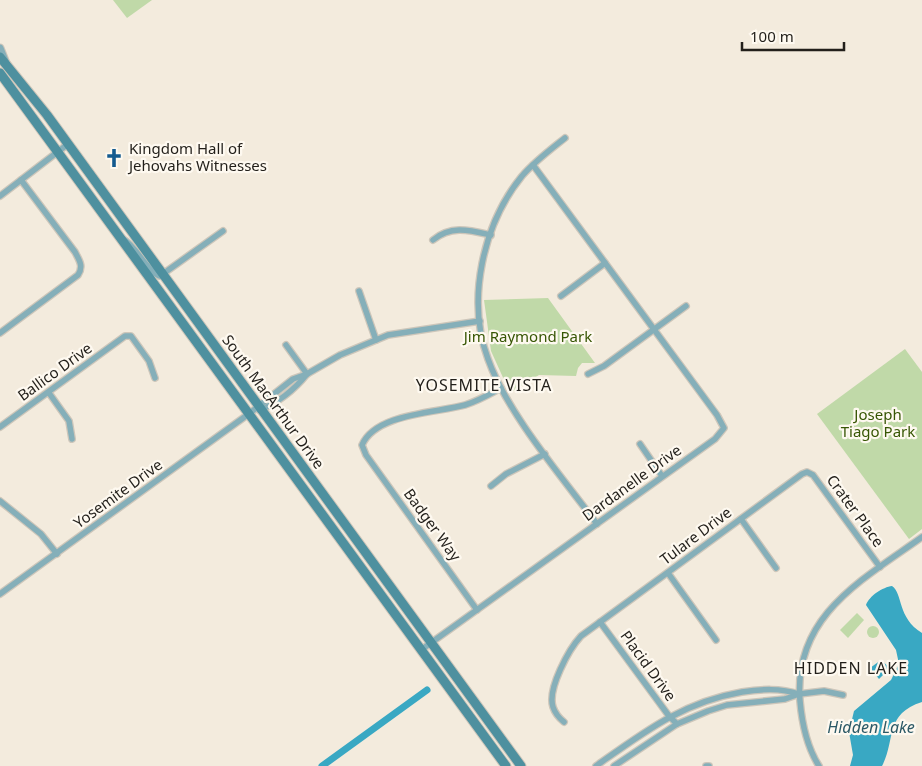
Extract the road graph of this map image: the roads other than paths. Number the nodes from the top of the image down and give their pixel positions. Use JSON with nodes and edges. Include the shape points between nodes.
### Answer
{"nodes":[{"id":1,"x":0,"y":48,"type":"edge"},
{"id":2,"x":0,"y":57,"type":"edge"},
{"id":3,"x":7,"y":66,"type":"junction"},
{"id":4,"x":0,"y":74,"type":"edge"},
{"id":5,"x":565,"y":138,"type":"dead end"},
{"id":6,"x":68,"y":144,"type":"junction"},
{"id":7,"x":58,"y":152,"type":"junction"},
{"id":8,"x":533,"y":165,"type":"junction"},
{"id":9,"x":21,"y":180,"type":"junction"},
{"id":10,"x":1,"y":194,"type":"edge"},
{"id":11,"x":223,"y":231,"type":"dead end"},
{"id":12,"x":491,"y":235,"type":"junction"},
{"id":13,"x":121,"y":238,"type":"junction"},
{"id":14,"x":433,"y":240,"type":"dead end"},
{"id":15,"x":605,"y":263,"type":"junction"},
{"id":16,"x":164,"y":275,"type":"junction"},
{"id":17,"x":359,"y":291,"type":"dead end"},
{"id":18,"x":561,"y":296,"type":"dead end"},
{"id":19,"x":686,"y":306,"type":"dead end"},
{"id":20,"x":480,"y":321,"type":"junction"},
{"id":21,"x":654,"y":330,"type":"junction"},
{"id":22,"x":0,"y":333,"type":"edge"},
{"id":23,"x":376,"y":340,"type":"junction"},
{"id":24,"x":286,"y":345,"type":"dead end"},
{"id":25,"x":307,"y":374,"type":"junction"},
{"id":26,"x":588,"y":374,"type":"dead end"},
{"id":27,"x":155,"y":378,"type":"dead end"},
{"id":28,"x":501,"y":388,"type":"junction"},
{"id":29,"x":49,"y":393,"type":"junction"},
{"id":30,"x":260,"y":407,"type":"junction"},
{"id":31,"x":250,"y":413,"type":"junction"},
{"id":32,"x":0,"y":427,"type":"edge"},
{"id":33,"x":72,"y":439,"type":"dead end"},
{"id":34,"x":640,"y":444,"type":"dead end"},
{"id":35,"x":545,"y":454,"type":"junction"},
{"id":36,"x":807,"y":472,"type":"joint"},
{"id":37,"x":662,"y":476,"type":"junction"},
{"id":38,"x":491,"y":486,"type":"dead end"},
{"id":39,"x":0,"y":501,"type":"edge"},
{"id":40,"x":741,"y":519,"type":"junction"},
{"id":41,"x":597,"y":524,"type":"junction"},
{"id":42,"x":922,"y":537,"type":"edge"},
{"id":43,"x":56,"y":554,"type":"junction"},
{"id":44,"x":880,"y":567,"type":"junction"},
{"id":45,"x":776,"y":568,"type":"dead end"},
{"id":46,"x":668,"y":573,"type":"junction"},
{"id":47,"x":0,"y":594,"type":"edge"},
{"id":48,"x":477,"y":610,"type":"junction"},
{"id":49,"x":600,"y":622,"type":"junction"},
{"id":50,"x":716,"y":640,"type":"dead end"},
{"id":51,"x":431,"y":643,"type":"junction"},
{"id":52,"x":421,"y":650,"type":"junction"},
{"id":53,"x":799,"y":694,"type":"junction"},
{"id":54,"x":843,"y":695,"type":"dead end"},
{"id":55,"x":669,"y":716,"type":"junction"},
{"id":56,"x":564,"y":722,"type":"dead end"},
{"id":57,"x":677,"y":724,"type":"junction"},
{"id":58,"x":506,"y":766,"type":"edge"},
{"id":59,"x":522,"y":766,"type":"edge"},
{"id":60,"x":596,"y":766,"type":"edge"},
{"id":61,"x":614,"y":766,"type":"edge"},
{"id":62,"x":819,"y":766,"type":"edge"}],
"edges":[{"from":1,"to":3,"type":"street"},
{"from":2,"to":3,"type":"main road","name":"South MacArthur Drive"},
{"from":3,"to":6,"type":"main road","name":"South MacArthur Drive"},
{"from":4,"to":7,"type":"main road","name":"South MacArthur Drive"},
{"from":5,"to":8,"type":"street"},
{"from":6,"to":7,"type":"street"},
{"from":6,"to":16,"type":"main road","name":"South MacArthur Drive"},
{"from":7,"to":9,"type":"street"},
{"from":7,"to":13,"type":"main road","name":"South MacArthur Drive"},
{"from":8,"to":12,"type":"street","via":[[502,206]]},
{"from":8,"to":15,"type":"street"},
{"from":9,"to":10,"type":"street"},
{"from":9,"to":22,"type":"street","via":[[75,252],[81,268],[78,275]]},
{"from":11,"to":16,"type":"street"},
{"from":12,"to":14,"type":"street","via":[[456,229]]},
{"from":12,"to":20,"type":"street","via":[[482,259]]},
{"from":13,"to":16,"type":"street","via":[[136,248],[155,274]]},
{"from":13,"to":31,"type":"main road","name":"South MacArthur Drive"},
{"from":15,"to":18,"type":"street"},
{"from":15,"to":21,"type":"street"},
{"from":16,"to":30,"type":"main road","name":"South MacArthur Drive"},
{"from":17,"to":23,"type":"street"},
{"from":19,"to":21,"type":"street"},
{"from":20,"to":23,"type":"street","name":"Yosemite Drive","via":[[416,330]]},
{"from":20,"to":28,"type":"street","via":[[487,358]]},
{"from":21,"to":26,"type":"street"},
{"from":21,"to":37,"type":"street","name":"Dardanelle Drive","via":[[724,428]]},
{"from":23,"to":25,"type":"street","name":"Yosemite Drive"},
{"from":24,"to":25,"type":"street"},
{"from":25,"to":30,"type":"street","name":"Yosemite Drive","via":[[297,386]]},
{"from":27,"to":29,"type":"street","name":"Ballico Drive","via":[[149,361],[131,336],[125,336]]},
{"from":28,"to":35,"type":"street"},
{"from":28,"to":48,"type":"street","name":"Badger Way","via":[[466,404],[390,422],[364,440],[363,449]]},
{"from":29,"to":32,"type":"street","name":"Ballico Drive"},
{"from":29,"to":33,"type":"street","via":[[69,421]]},
{"from":30,"to":31,"type":"street","name":"Yosemite Drive"},
{"from":30,"to":51,"type":"main road","name":"South MacArthur Drive"},
{"from":31,"to":43,"type":"street","name":"Yosemite Drive"},
{"from":31,"to":52,"type":"main road","name":"South MacArthur Drive"},
{"from":34,"to":37,"type":"street"},
{"from":35,"to":38,"type":"street","via":[[506,474]]},
{"from":35,"to":41,"type":"street"},
{"from":36,"to":40,"type":"street","name":"Tulare Drive"},
{"from":36,"to":44,"type":"street","name":"Crater Place","via":[[813,475]]},
{"from":37,"to":41,"type":"street","name":"Dardanelle Drive"},
{"from":39,"to":43,"type":"street","via":[[40,534]]},
{"from":40,"to":45,"type":"street"},
{"from":40,"to":46,"type":"street","name":"Tulare Drive"},
{"from":41,"to":48,"type":"street","name":"Dardanelle Drive"},
{"from":42,"to":44,"type":"street"},
{"from":43,"to":47,"type":"street","name":"Yosemite Drive"},
{"from":44,"to":53,"type":"street","via":[[845,594],[816,626],[803,656]]},
{"from":46,"to":49,"type":"street","name":"Tulare Drive"},
{"from":46,"to":50,"type":"street"},
{"from":48,"to":51,"type":"street","name":"Dardanelle Drive"},
{"from":49,"to":55,"type":"street","name":"Placid Drive"},
{"from":49,"to":56,"type":"street","name":"Tulare Drive","via":[[572,646],[557,677],[552,705]]},
{"from":51,"to":52,"type":"street","name":"Dardanelle Drive"},
{"from":51,"to":59,"type":"main road","name":"South MacArthur Drive"},
{"from":52,"to":58,"type":"main road","name":"South MacArthur Drive"},
{"from":53,"to":54,"type":"street","via":[[824,691]]},
{"from":53,"to":55,"type":"street","via":[[784,689],[725,695]]},
{"from":53,"to":57,"type":"street","via":[[785,699],[727,705]]},
{"from":53,"to":62,"type":"street","via":[[810,752]]},
{"from":55,"to":57,"type":"street","name":"Placid Drive"},
{"from":55,"to":60,"type":"street"},
{"from":57,"to":61,"type":"street"}]}
